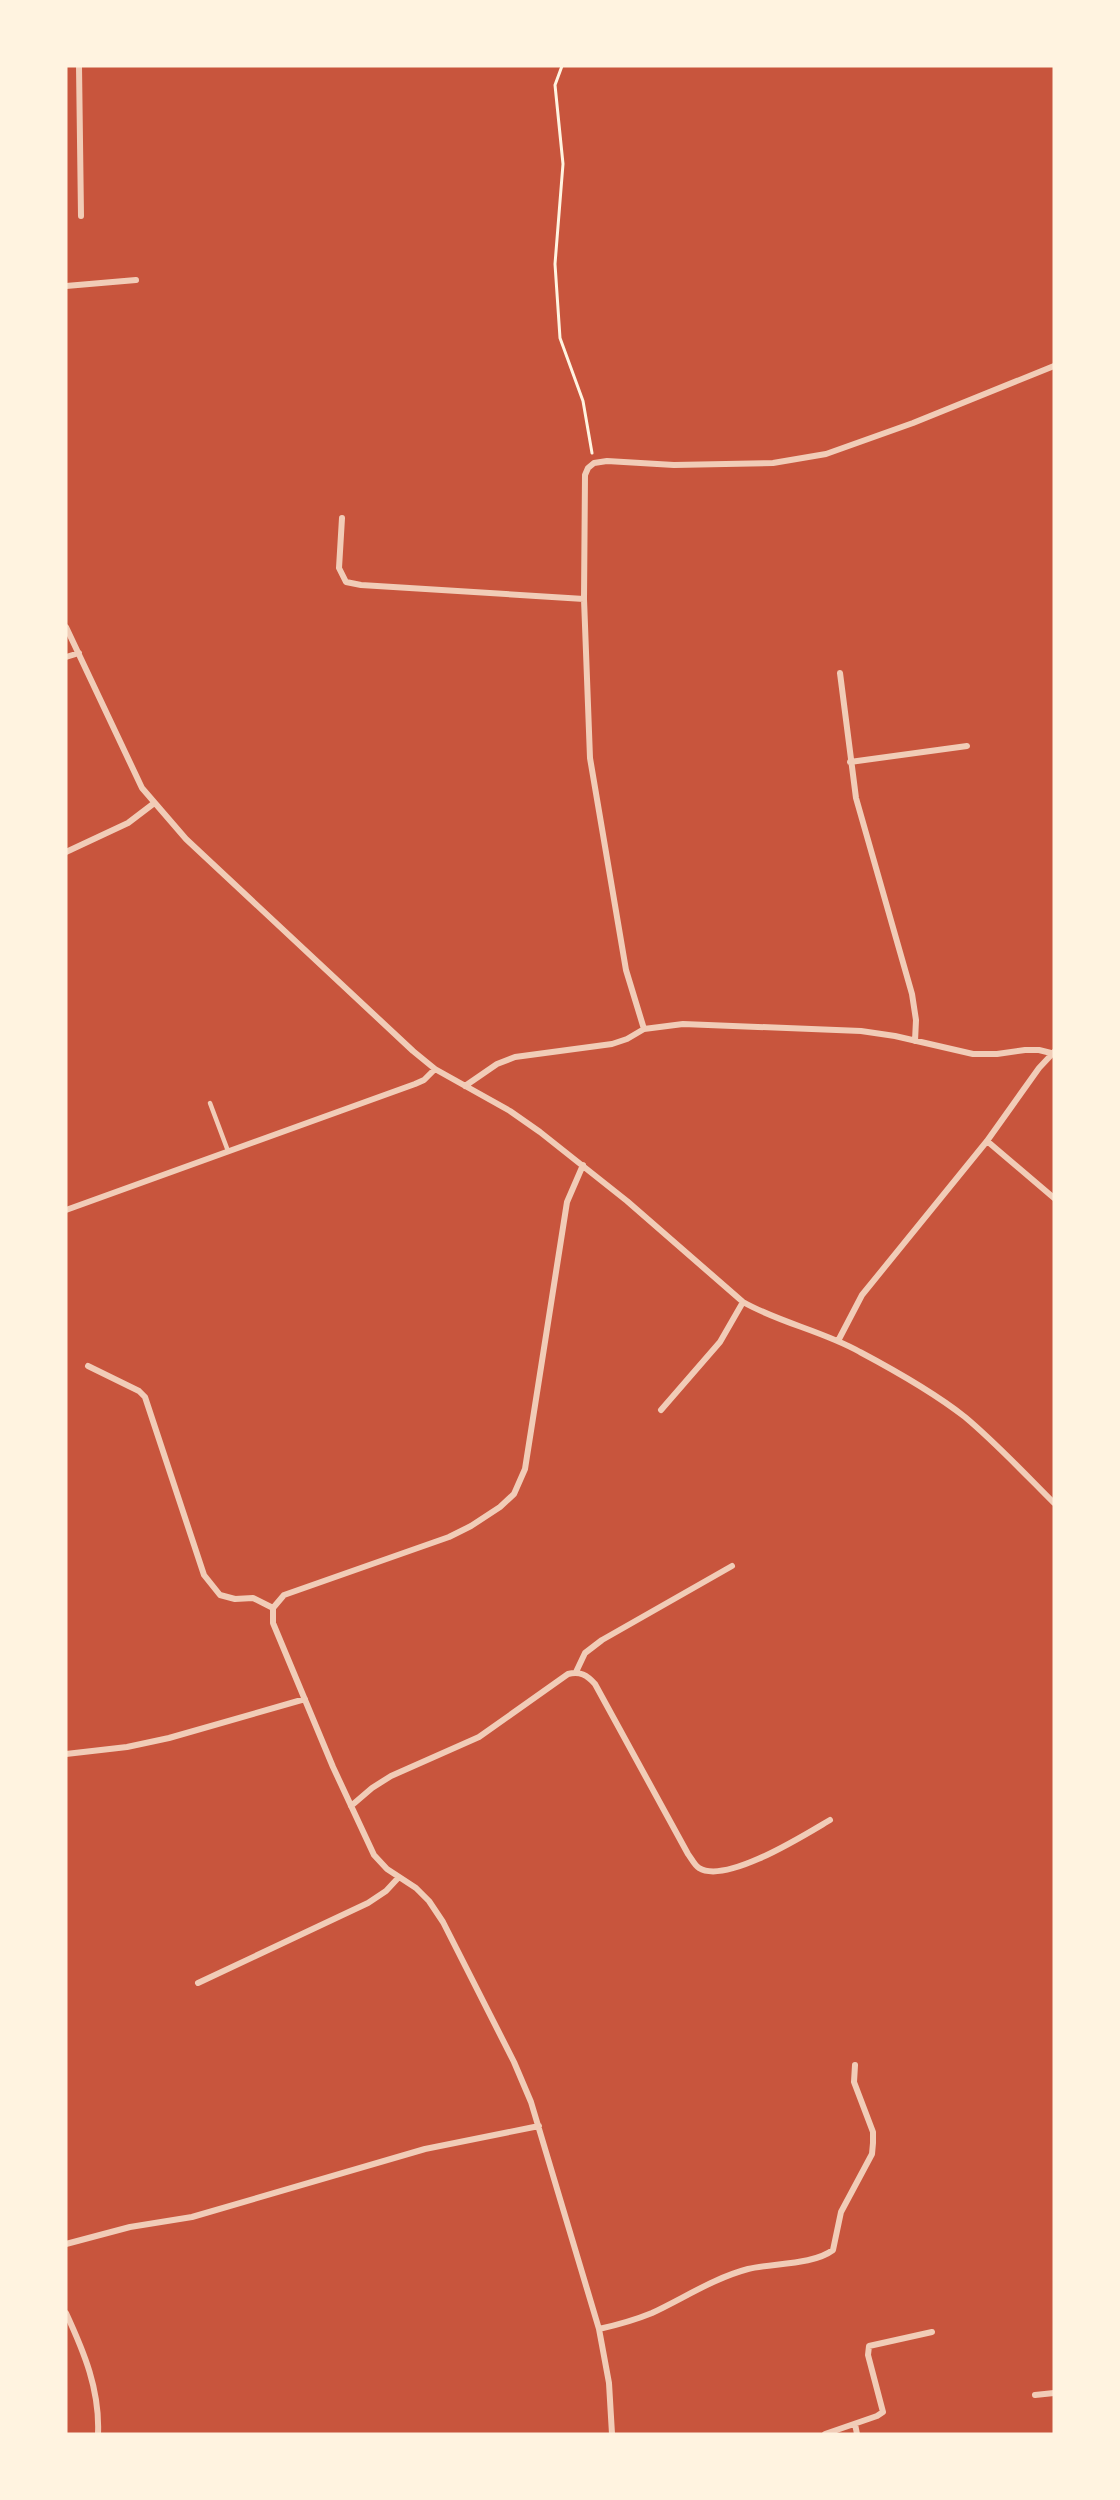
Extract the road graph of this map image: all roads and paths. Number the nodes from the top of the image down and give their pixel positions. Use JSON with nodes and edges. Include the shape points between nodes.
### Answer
{"nodes":[{"id":1,"x":79,"y":66,"type":"edge"},
{"id":2,"x":562,"y":66,"type":"edge"},
{"id":3,"x":81,"y":216,"type":"dead end"},
{"id":4,"x":136,"y":280,"type":"dead end"},
{"id":5,"x":66,"y":286,"type":"edge"},
{"id":6,"x":1054,"y":366,"type":"edge"},
{"id":7,"x":594,"y":464,"type":"junction"},
{"id":8,"x":342,"y":518,"type":"dead end"},
{"id":9,"x":584,"y":599,"type":"junction"},
{"id":10,"x":66,"y":627,"type":"edge"},
{"id":11,"x":79,"y":653,"type":"junction"},
{"id":12,"x":66,"y":657,"type":"edge"},
{"id":13,"x":840,"y":673,"type":"dead end"},
{"id":14,"x":967,"y":746,"type":"dead end"},
{"id":15,"x":850,"y":762,"type":"junction"},
{"id":16,"x":153,"y":804,"type":"junction"},
{"id":17,"x":66,"y":852,"type":"edge"},
{"id":18,"x":644,"y":1029,"type":"junction"},
{"id":19,"x":915,"y":1041,"type":"junction"},
{"id":20,"x":1053,"y":1052,"type":"edge"},
{"id":21,"x":435,"y":1069,"type":"junction"},
{"id":22,"x":465,"y":1086,"type":"junction"},
{"id":23,"x":210,"y":1102,"type":"dead end"},
{"id":24,"x":987,"y":1141,"type":"junction"},
{"id":25,"x":228,"y":1151,"type":"junction"},
{"id":26,"x":583,"y":1165,"type":"junction"},
{"id":27,"x":1054,"y":1198,"type":"edge"},
{"id":28,"x":66,"y":1210,"type":"edge"},
{"id":29,"x":743,"y":1302,"type":"junction"},
{"id":30,"x":838,"y":1341,"type":"junction"},
{"id":31,"x":88,"y":1366,"type":"dead end"},
{"id":32,"x":661,"y":1410,"type":"dead end"},
{"id":33,"x":1054,"y":1503,"type":"edge"},
{"id":34,"x":732,"y":1566,"type":"dead end"},
{"id":35,"x":273,"y":1608,"type":"junction"},
{"id":36,"x":576,"y":1672,"type":"junction"},
{"id":37,"x":304,"y":1699,"type":"junction"},
{"id":38,"x":66,"y":1754,"type":"edge"},
{"id":39,"x":351,"y":1806,"type":"junction"},
{"id":40,"x":830,"y":1820,"type":"dead end"},
{"id":41,"x":399,"y":1878,"type":"junction"},
{"id":42,"x":198,"y":1983,"type":"dead end"},
{"id":43,"x":855,"y":2065,"type":"dead end"},
{"id":44,"x":539,"y":2126,"type":"junction"},
{"id":45,"x":66,"y":2244,"type":"edge"},
{"id":46,"x":66,"y":2313,"type":"edge"},
{"id":47,"x":599,"y":2329,"type":"junction"},
{"id":48,"x":932,"y":2332,"type":"dead end"},
{"id":49,"x":1054,"y":2393,"type":"edge"},
{"id":50,"x":1035,"y":2395,"type":"dead end"},
{"id":51,"x":855,"y":2424,"type":"junction"},
{"id":52,"x":98,"y":2434,"type":"edge"},
{"id":53,"x":612,"y":2434,"type":"edge"},
{"id":54,"x":825,"y":2434,"type":"edge"},
{"id":55,"x":857,"y":2434,"type":"edge"}],
"edges":[{"from":1,"to":3,"type":"street"},
{"from":2,"to":7,"type":"path","via":[[555,85],[563,164],[555,264],[560,338],[583,401]]},
{"from":4,"to":5,"type":"street"},
{"from":6,"to":7,"type":"street","via":[[826,454],[773,463]]},
{"from":7,"to":9,"type":"street","via":[[585,475]]},
{"from":8,"to":9,"type":"street","via":[[339,568],[346,582]]},
{"from":9,"to":18,"type":"street","via":[[588,732],[594,788],[626,970]]},
{"from":10,"to":11,"type":"street"},
{"from":11,"to":12,"type":"street"},
{"from":11,"to":16,"type":"street","via":[[130,766]]},
{"from":13,"to":15,"type":"street"},
{"from":14,"to":15,"type":"street"},
{"from":15,"to":19,"type":"street","via":[[856,798],[912,994]]},
{"from":16,"to":17,"type":"street","via":[[128,823]]},
{"from":16,"to":21,"type":"street"},
{"from":18,"to":19,"type":"street","via":[[683,1024],[861,1031]]},
{"from":18,"to":22,"type":"street","via":[[612,1044],[515,1057]]},
{"from":19,"to":20,"type":"street","via":[[973,1054]]},
{"from":20,"to":24,"type":"street"},
{"from":21,"to":22,"type":"street"},
{"from":21,"to":25,"type":"street","via":[[415,1084]]},
{"from":22,"to":26,"type":"street","via":[[510,1111]]},
{"from":23,"to":25,"type":"lane"},
{"from":24,"to":27,"type":"street"},
{"from":24,"to":30,"type":"street","via":[[862,1295]]},
{"from":25,"to":28,"type":"street"},
{"from":26,"to":29,"type":"street"},
{"from":26,"to":35,"type":"street","via":[[567,1202],[525,1469],[514,1494],[500,1507],[449,1537],[284,1595]]},
{"from":29,"to":30,"type":"street"},
{"from":29,"to":32,"type":"street","via":[[720,1342]]},
{"from":30,"to":33,"type":"street","via":[[965,1417]]},
{"from":31,"to":35,"type":"street","via":[[145,1397],[204,1575],[219,1595],[253,1598]]},
{"from":34,"to":36,"type":"street","via":[[602,1640],[585,1653]]},
{"from":35,"to":37,"type":"street","via":[[273,1623]]},
{"from":36,"to":39,"type":"street","via":[[478,1737],[391,1776]]},
{"from":36,"to":40,"type":"street","via":[[595,1684],[699,1868],[712,1872],[732,1869],[781,1850]]},
{"from":37,"to":38,"type":"street","via":[[127,1748]]},
{"from":37,"to":39,"type":"street"},
{"from":39,"to":41,"type":"street","via":[[374,1855]]},
{"from":41,"to":42,"type":"street","via":[[369,1903]]},
{"from":41,"to":44,"type":"street","via":[[416,1888],[443,1922],[514,2062]]},
{"from":43,"to":47,"type":"street","via":[[854,2082],[873,2132],[872,2154],[841,2212],[833,2250],[815,2258],[732,2273],[652,2313]]},
{"from":44,"to":45,"type":"street","via":[[425,2149],[192,2217],[130,2227]]},
{"from":44,"to":47,"type":"street"},
{"from":46,"to":52,"type":"street","via":[[96,2392]]},
{"from":47,"to":53,"type":"street","via":[[609,2383]]},
{"from":48,"to":51,"type":"street","via":[[869,2346],[883,2412]]},
{"from":49,"to":50,"type":"street"},
{"from":51,"to":54,"type":"street"},
{"from":51,"to":55,"type":"street"}]}
